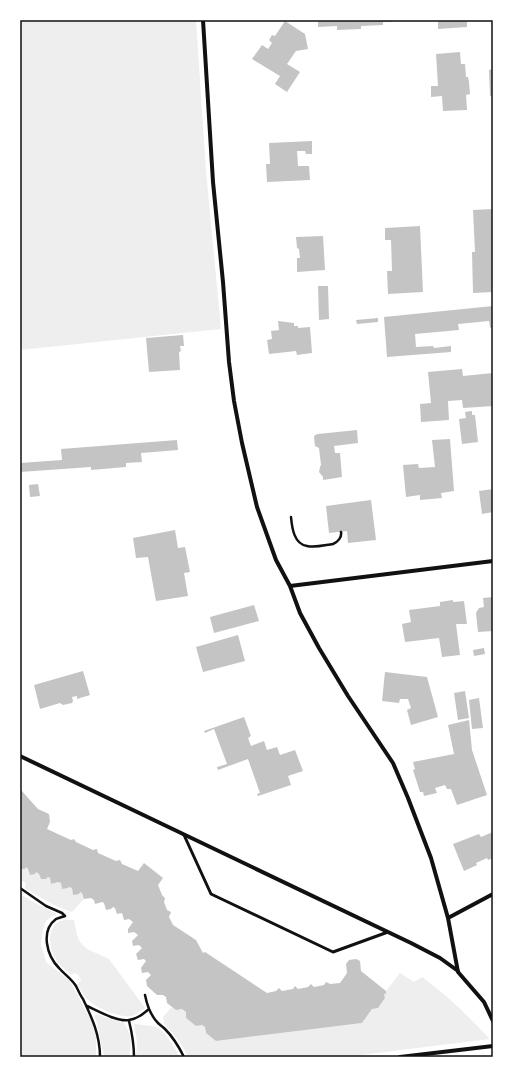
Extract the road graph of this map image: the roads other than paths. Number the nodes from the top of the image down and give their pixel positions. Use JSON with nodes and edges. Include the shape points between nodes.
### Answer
{"nodes":[{"id":1,"x":203,"y":20,"type":"edge"},
{"id":2,"x":493,"y":561,"type":"edge"},
{"id":3,"x":290,"y":586,"type":"junction"},
{"id":4,"x":20,"y":756,"type":"edge"},
{"id":5,"x":184,"y":835,"type":"junction"},
{"id":6,"x":493,"y":894,"type":"edge"},
{"id":7,"x":448,"y":918,"type":"junction"},
{"id":8,"x":388,"y":932,"type":"junction"},
{"id":9,"x":458,"y":972,"type":"junction"},
{"id":10,"x":493,"y":1021,"type":"edge"},
{"id":11,"x":493,"y":1046,"type":"edge"},
{"id":12,"x":400,"y":1057,"type":"edge"}],
"edges":[{"from":1,"to":3,"type":"street","via":[[213,182],[234,401],[257,507],[276,560]]},
{"from":2,"to":3,"type":"street"},
{"from":3,"to":7,"type":"street","via":[[300,613],[319,648],[393,763],[431,858]]},
{"from":4,"to":5,"type":"street"},
{"from":5,"to":8,"type":"street"},
{"from":5,"to":8,"type":"lane","via":[[211,894],[218,898],[332,952]]},
{"from":6,"to":7,"type":"street"},
{"from":7,"to":9,"type":"street"},
{"from":8,"to":9,"type":"street","via":[[440,958]]},
{"from":9,"to":10,"type":"street","via":[[484,1002]]},
{"from":11,"to":12,"type":"street"}]}
